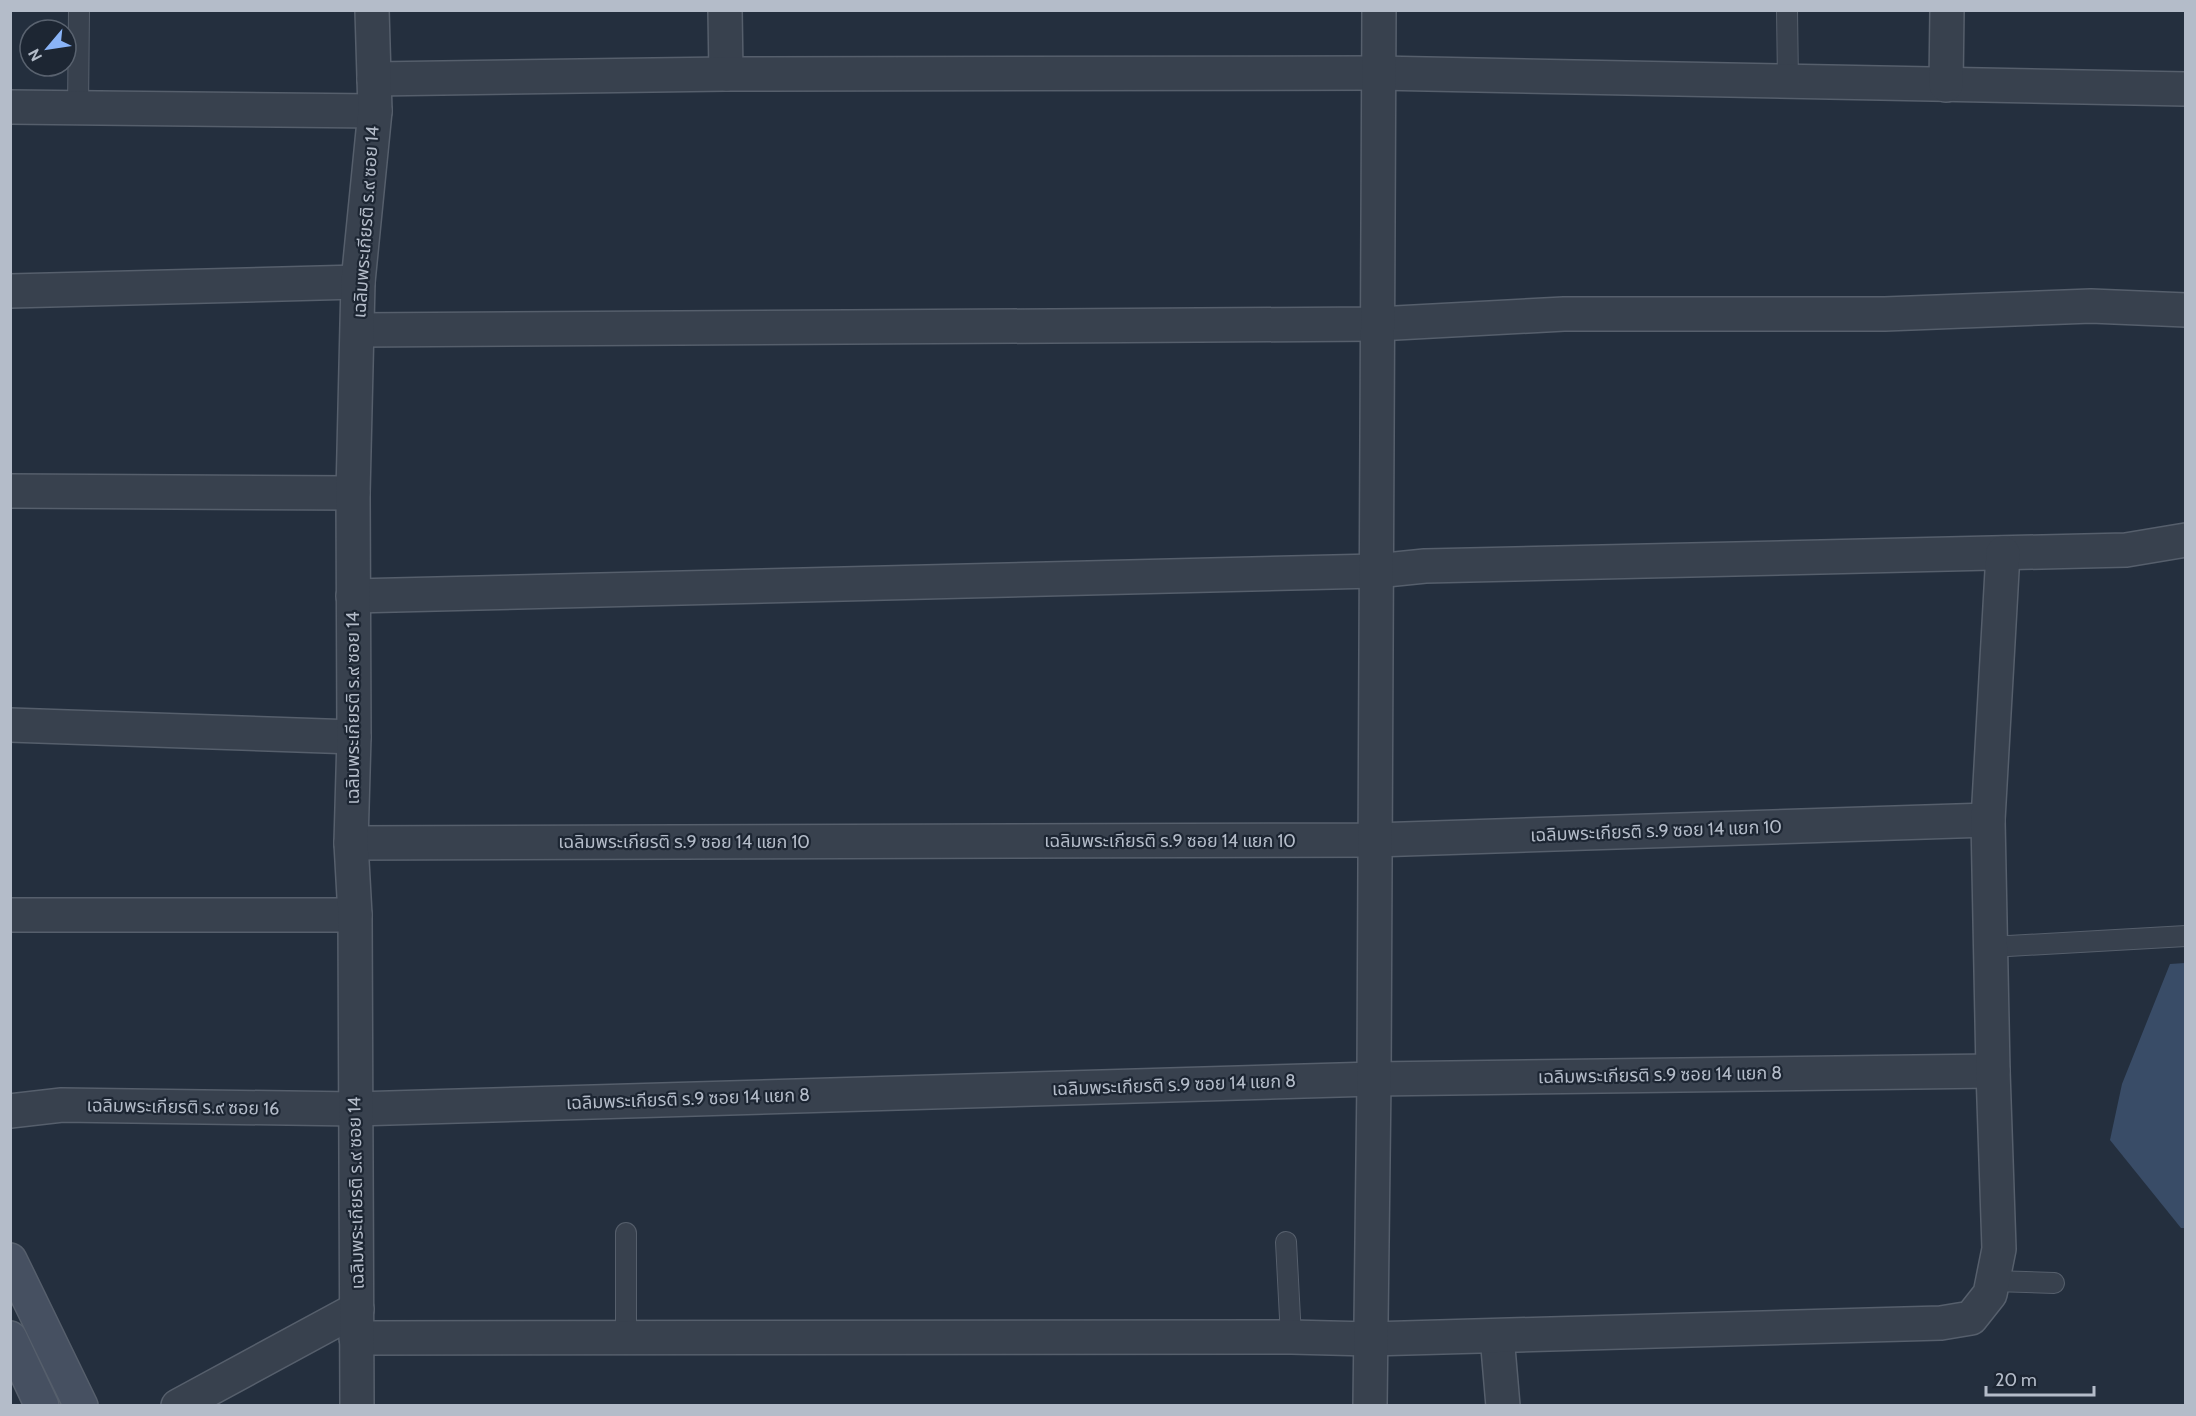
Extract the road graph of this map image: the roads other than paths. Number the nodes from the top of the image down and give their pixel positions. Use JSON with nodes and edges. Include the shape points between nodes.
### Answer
{"nodes":[{"id":1,"x":79,"y":10,"type":"edge"},
{"id":2,"x":372,"y":10,"type":"edge"},
{"id":3,"x":725,"y":10,"type":"edge"},
{"id":4,"x":1379,"y":10,"type":"edge"},
{"id":5,"x":1787,"y":10,"type":"edge"},
{"id":6,"x":1947,"y":10,"type":"edge"},
{"id":7,"x":1378,"y":73,"type":"junction"},
{"id":8,"x":726,"y":74,"type":"junction"},
{"id":9,"x":1788,"y":82,"type":"junction"},
{"id":10,"x":1946,"y":86,"type":"junction"},
{"id":11,"x":2186,"y":89,"type":"edge"},
{"id":12,"x":374,"y":95,"type":"junction"},
{"id":13,"x":10,"y":107,"type":"edge"},
{"id":14,"x":78,"y":108,"type":"junction"},
{"id":15,"x":358,"y":282,"type":"junction"},
{"id":16,"x":10,"y":291,"type":"edge"},
{"id":17,"x":2186,"y":310,"type":"edge"},
{"id":18,"x":1377,"y":324,"type":"junction"},
{"id":19,"x":358,"y":330,"type":"junction"},
{"id":20,"x":10,"y":491,"type":"edge"},
{"id":21,"x":353,"y":493,"type":"junction"},
{"id":22,"x":2186,"y":540,"type":"edge"},
{"id":23,"x":2004,"y":553,"type":"junction"},
{"id":24,"x":1376,"y":571,"type":"junction"},
{"id":25,"x":353,"y":596,"type":"junction"},
{"id":26,"x":10,"y":725,"type":"edge"},
{"id":27,"x":354,"y":737,"type":"junction"},
{"id":28,"x":1988,"y":820,"type":"junction"},
{"id":29,"x":1374,"y":840,"type":"junction"},
{"id":30,"x":351,"y":843,"type":"junction"},
{"id":31,"x":10,"y":915,"type":"edge"},
{"id":32,"x":355,"y":915,"type":"junction"},
{"id":33,"x":2186,"y":936,"type":"edge"},
{"id":34,"x":1991,"y":947,"type":"junction"},
{"id":35,"x":1993,"y":1071,"type":"junction"},
{"id":36,"x":1374,"y":1079,"type":"junction"},
{"id":37,"x":356,"y":1109,"type":"junction"},
{"id":38,"x":10,"y":1111,"type":"edge"},
{"id":39,"x":626,"y":1233,"type":"dead end"},
{"id":40,"x":1287,"y":1242,"type":"dead end"},
{"id":41,"x":10,"y":1260,"type":"edge"},
{"id":42,"x":1993,"y":1281,"type":"junction"},
{"id":43,"x":2054,"y":1283,"type":"dead end"},
{"id":44,"x":357,"y":1324,"type":"junction"},
{"id":45,"x":1497,"y":1336,"type":"junction"},
{"id":46,"x":1291,"y":1337,"type":"junction"},
{"id":47,"x":10,"y":1338,"type":"edge"},
{"id":48,"x":626,"y":1339,"type":"junction"},
{"id":49,"x":1370,"y":1339,"type":"junction"},
{"id":50,"x":42,"y":1406,"type":"edge"},
{"id":51,"x":81,"y":1406,"type":"edge"},
{"id":52,"x":178,"y":1406,"type":"edge"},
{"id":53,"x":357,"y":1406,"type":"edge"},
{"id":54,"x":1370,"y":1406,"type":"edge"},
{"id":55,"x":1503,"y":1406,"type":"edge"}],
"edges":[{"from":1,"to":14,"type":"lane"},
{"from":2,"to":12,"type":"street","name":"เฉลิมพระเกียรติ ร.๙ ซอย 14"},
{"from":3,"to":8,"type":"street"},
{"from":4,"to":7,"type":"street"},
{"from":5,"to":9,"type":"lane"},
{"from":6,"to":10,"type":"street"},
{"from":7,"to":8,"type":"street"},
{"from":7,"to":9,"type":"street"},
{"from":7,"to":18,"type":"street"},
{"from":8,"to":12,"type":"street"},
{"from":9,"to":10,"type":"street"},
{"from":10,"to":11,"type":"street"},
{"from":12,"to":14,"type":"street"},
{"from":12,"to":15,"type":"street","name":"เฉลิมพระเกียรติ ร.๙ ซอย 14"},
{"from":13,"to":14,"type":"street"},
{"from":15,"to":16,"type":"street"},
{"from":15,"to":19,"type":"street","name":"เฉลิมพระเกียรติ ร.๙ ซอย 14"},
{"from":17,"to":18,"type":"street","via":[[2091,306],[1885,314],[1564,314]]},
{"from":18,"to":19,"type":"street"},
{"from":18,"to":24,"type":"street"},
{"from":19,"to":21,"type":"street","name":"เฉลิมพระเกียรติ ร.๙ ซอย 14"},
{"from":20,"to":21,"type":"street"},
{"from":21,"to":25,"type":"street","name":"เฉลิมพระเกียรติ ร.๙ ซอย 14"},
{"from":22,"to":23,"type":"street","via":[[2126,550]]},
{"from":23,"to":24,"type":"street","via":[[1425,566]]},
{"from":23,"to":28,"type":"street"},
{"from":24,"to":25,"type":"street"},
{"from":24,"to":29,"type":"street"},
{"from":25,"to":27,"type":"street","name":"เฉลิมพระเกียรติ ร.๙ ซอย 14"},
{"from":26,"to":27,"type":"street"},
{"from":27,"to":30,"type":"street","name":"เฉลิมพระเกียรติ ร.๙ ซอย 14"},
{"from":28,"to":29,"type":"street","name":"เฉลิมพระเกียรติ ร.9 ซอย 14 แยก 10"},
{"from":28,"to":34,"type":"street"},
{"from":29,"to":30,"type":"street","name":"เฉลิมพระเกียรติ ร.9 ซอย 14 แยก 10"},
{"from":29,"to":36,"type":"street"},
{"from":30,"to":32,"type":"street","name":"เฉลิมพระเกียรติ ร.๙ ซอย 14"},
{"from":31,"to":32,"type":"street"},
{"from":32,"to":37,"type":"street","name":"เฉลิมพระเกียรติ ร.๙ ซอย 14"},
{"from":33,"to":34,"type":"lane"},
{"from":34,"to":35,"type":"street"},
{"from":35,"to":36,"type":"street","name":"เฉลิมพระเกียรติ ร.9 ซอย 14 แยก 8"},
{"from":35,"to":42,"type":"street","via":[[2000,1249]]},
{"from":36,"to":37,"type":"street","name":"เฉลิมพระเกียรติ ร.9 ซอย 14 แยก 8"},
{"from":36,"to":49,"type":"street"},
{"from":37,"to":38,"type":"street","name":"เฉลิมพระเกียรติ ร.๙ ซอย 16","via":[[62,1105]]},
{"from":37,"to":44,"type":"street","name":"เฉลิมพระเกียรติ ร.๙ ซอย 14"},
{"from":39,"to":48,"type":"lane"},
{"from":40,"to":46,"type":"lane"},
{"from":41,"to":51,"type":"main road"},
{"from":42,"to":43,"type":"lane"},
{"from":42,"to":45,"type":"street","via":[[1990,1294],[1971,1318],[1941,1323]]},
{"from":44,"to":48,"type":"street"},
{"from":44,"to":52,"type":"street"},
{"from":44,"to":53,"type":"street","name":"เฉลิมพระเกียรติ ร.๙ ซอย 14"},
{"from":45,"to":49,"type":"street"},
{"from":45,"to":55,"type":"street"},
{"from":46,"to":48,"type":"street"},
{"from":46,"to":49,"type":"street"},
{"from":47,"to":50,"type":"main road"},
{"from":49,"to":54,"type":"street"}]}
